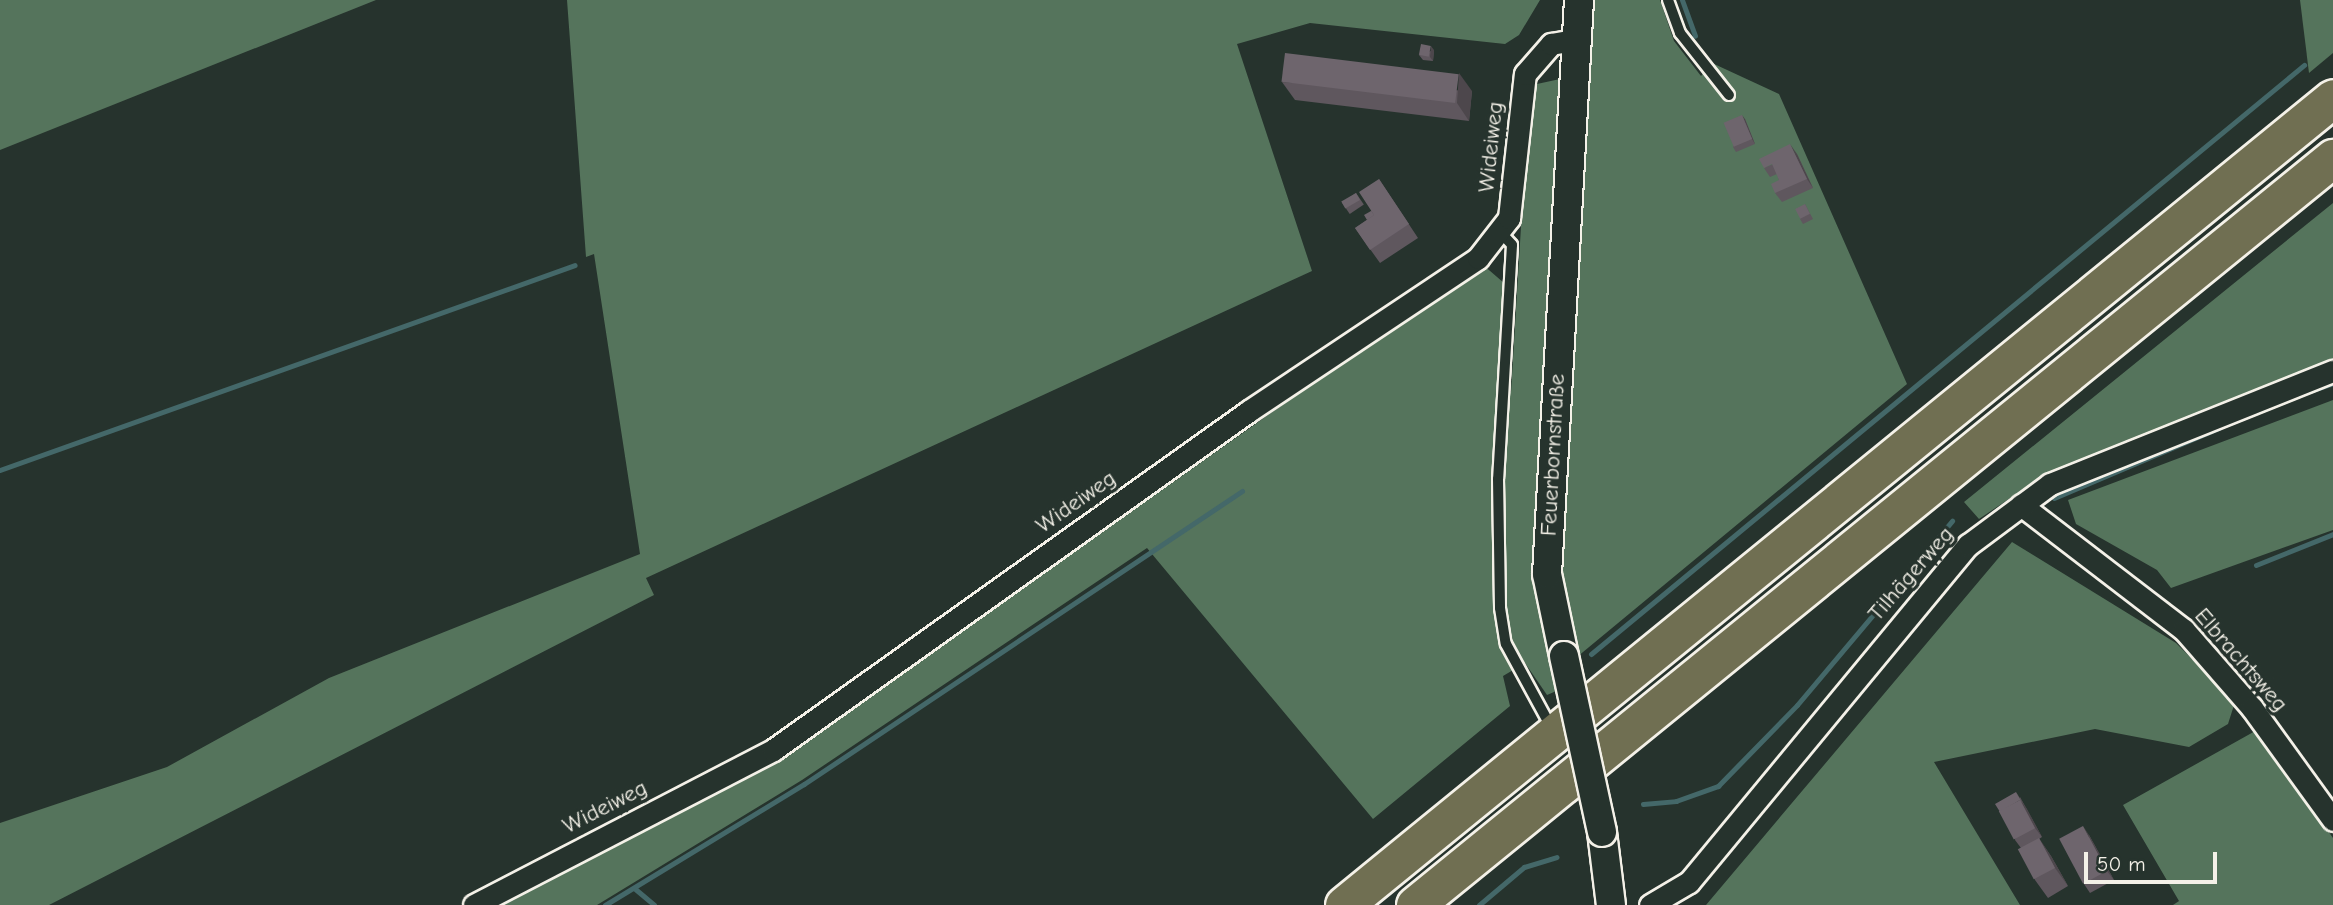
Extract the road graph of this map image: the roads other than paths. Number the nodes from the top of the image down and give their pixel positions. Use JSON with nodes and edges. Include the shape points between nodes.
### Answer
{"nodes":[{"id":1,"x":1579,"y":0,"type":"edge"},
{"id":2,"x":1668,"y":0,"type":"edge"},
{"id":3,"x":1574,"y":40,"type":"junction"},
{"id":4,"x":1729,"y":96,"type":"dead end"},
{"id":5,"x":2333,"y":98,"type":"edge"},
{"id":6,"x":2333,"y":158,"type":"edge"},
{"id":7,"x":1501,"y":233,"type":"junction"},
{"id":8,"x":2333,"y":371,"type":"edge"},
{"id":9,"x":2021,"y":505,"type":"junction"},
{"id":10,"x":1554,"y":732,"type":"junction"},
{"id":11,"x":2333,"y":820,"type":"edge"},
{"id":12,"x":474,"y":905,"type":"edge"},
{"id":13,"x":1344,"y":905,"type":"edge"},
{"id":14,"x":1415,"y":905,"type":"edge"},
{"id":15,"x":1611,"y":905,"type":"edge"},
{"id":16,"x":1650,"y":905,"type":"edge"}],
"edges":[{"from":1,"to":3,"type":"street","name":"Feuerbornstraße"},
{"from":2,"to":4,"type":"lane","via":[[1680,33]]},
{"from":3,"to":7,"type":"street","name":"Wideiweg","via":[[1551,44],[1525,74],[1516,185]]},
{"from":3,"to":15,"type":"street","name":"Feuerbornstraße","bridge":true,"via":[[1547,574],[1602,832]]},
{"from":5,"to":10,"type":"highway"},
{"from":6,"to":14,"type":"highway"},
{"from":7,"to":10,"type":"lane","via":[[1512,245],[1498,480],[1500,608],[1506,644]]},
{"from":7,"to":12,"type":"street","name":"Wideiweg","via":[[1478,258],[1249,411],[773,750]]},
{"from":8,"to":9,"type":"street","name":"Tilhägerweg","via":[[2050,484]]},
{"from":9,"to":11,"type":"street","name":"Elbrachtsweg","via":[[2184,630],[2252,708]]},
{"from":9,"to":16,"type":"street","name":"Tilhägerweg","via":[[1968,545],[1689,882]]},
{"from":10,"to":13,"type":"highway"}]}
